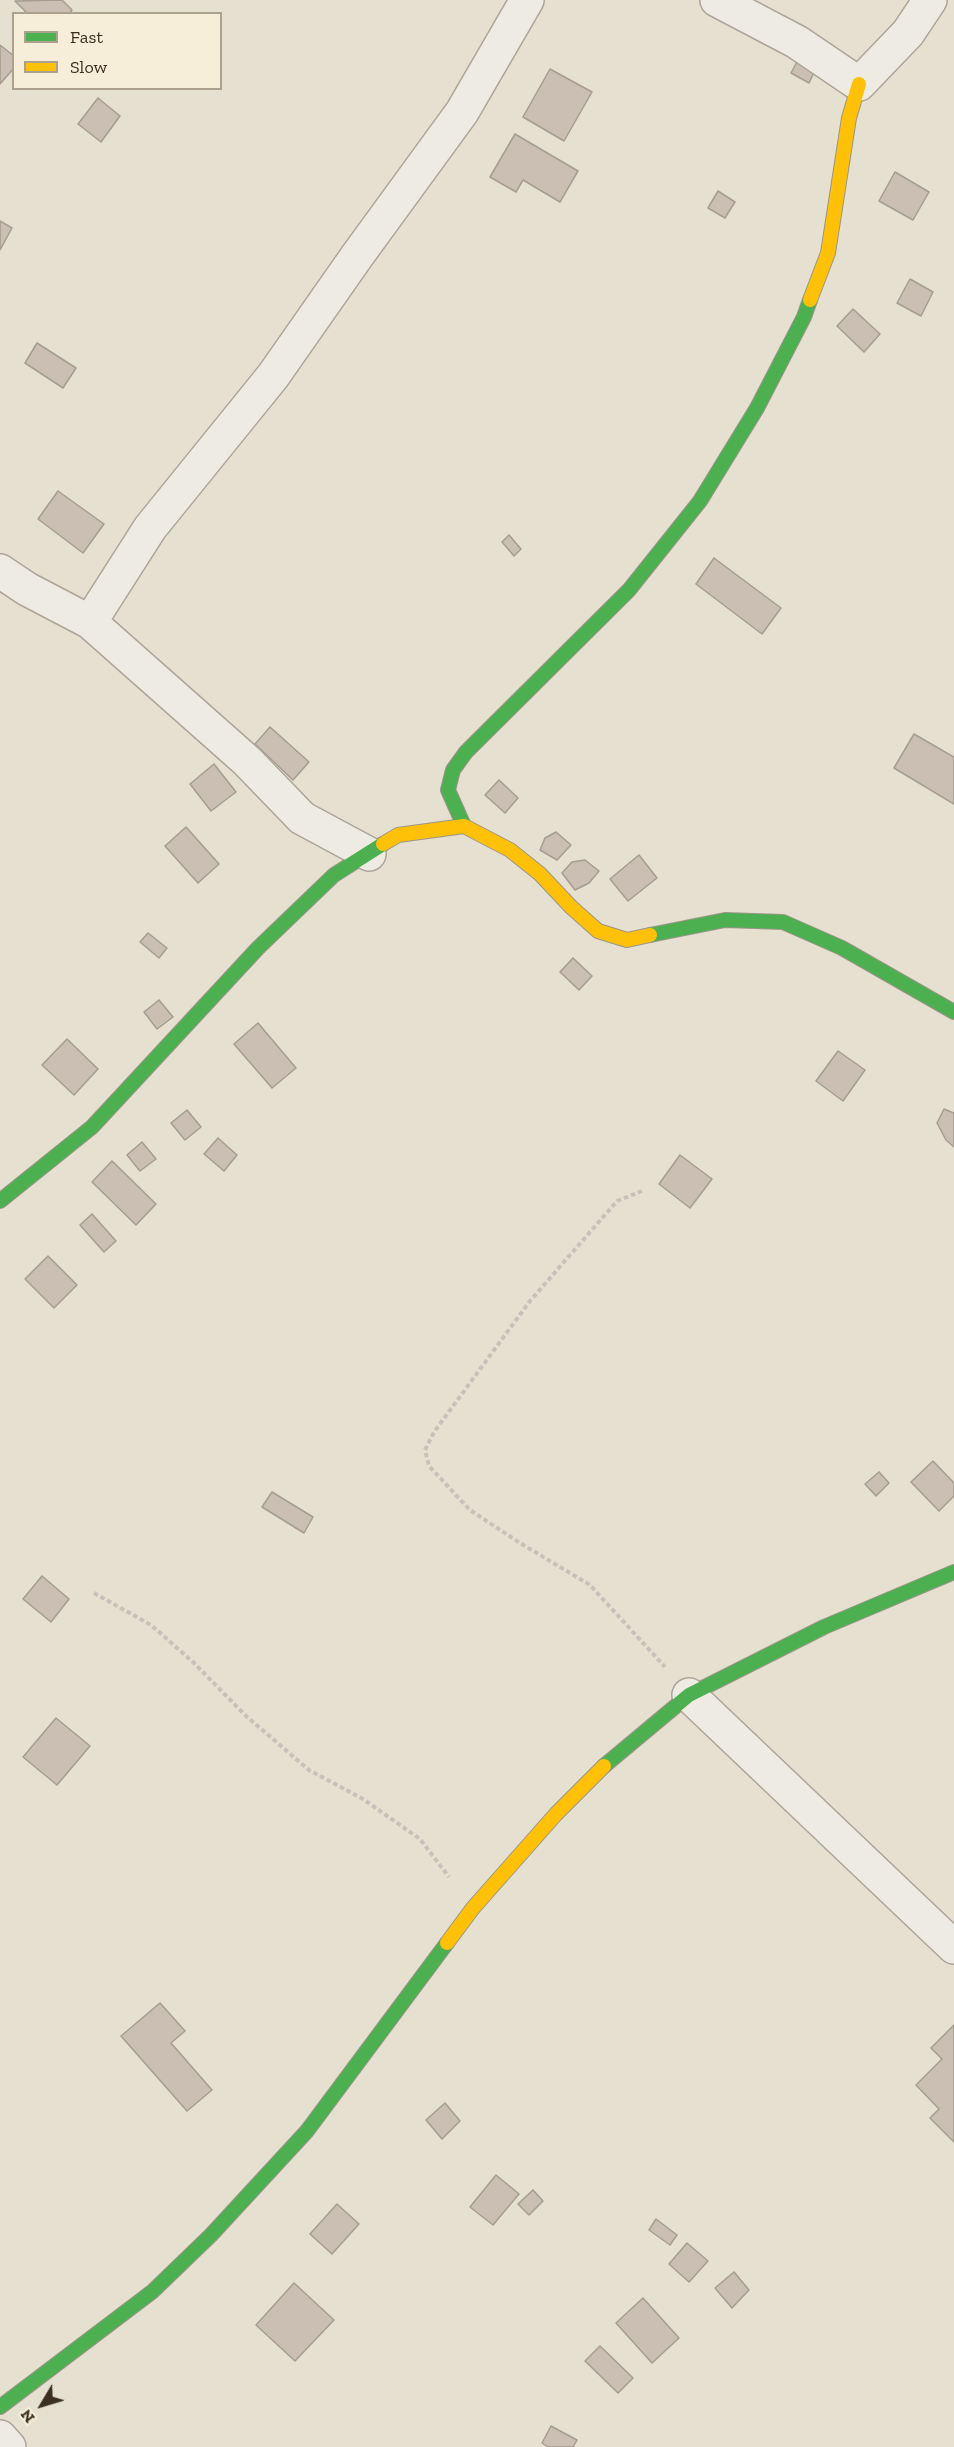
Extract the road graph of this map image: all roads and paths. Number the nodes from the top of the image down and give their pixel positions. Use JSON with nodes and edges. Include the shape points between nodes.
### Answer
{"nodes":[{"id":1,"x":527,"y":0,"type":"edge"},
{"id":2,"x":717,"y":0,"type":"edge"},
{"id":3,"x":930,"y":0,"type":"edge"},
{"id":4,"x":859,"y":84,"type":"junction"},
{"id":5,"x":0,"y":571,"type":"edge"},
{"id":6,"x":90,"y":622,"type":"junction"},
{"id":7,"x":464,"y":826,"type":"junction"},
{"id":8,"x":369,"y":854,"type":"junction"},
{"id":9,"x":954,"y":1012,"type":"edge"},
{"id":10,"x":642,"y":1191,"type":"dead end"},
{"id":11,"x":0,"y":1201,"type":"edge"},
{"id":12,"x":954,"y":1572,"type":"edge"},
{"id":13,"x":94,"y":1593,"type":"dead end"},
{"id":14,"x":689,"y":1695,"type":"junction"},
{"id":15,"x":473,"y":1908,"type":"junction"},
{"id":16,"x":954,"y":1947,"type":"edge"},
{"id":17,"x":0,"y":2407,"type":"edge"},
{"id":18,"x":0,"y":2437,"type":"edge"},
{"id":19,"x":9,"y":2447,"type":"edge"}],
"edges":[{"from":1,"to":6,"type":"street","via":[[462,112],[273,376],[150,528]]},
{"from":2,"to":4,"type":"street","via":[[797,42]]},
{"from":3,"to":4,"type":"street","via":[[908,33]]},
{"from":4,"to":7,"type":"street","via":[[849,118],[828,253],[819,282],[757,408],[700,501],[629,590],[466,752],[453,770],[448,790]]},
{"from":5,"to":6,"type":"street"},
{"from":6,"to":8,"type":"street","via":[[247,761],[302,818]]},
{"from":7,"to":8,"type":"street","via":[[398,835]]},
{"from":7,"to":9,"type":"street","via":[[518,856],[598,931],[627,940],[726,920],[783,922],[842,948]]},
{"from":8,"to":11,"type":"street","via":[[334,875],[258,948],[92,1127]]},
{"from":10,"to":14,"type":"path","via":[[617,1201],[530,1301],[434,1432],[425,1450],[429,1466],[470,1509],[591,1585]]},
{"from":12,"to":14,"type":"street","via":[[824,1627]]},
{"from":13,"to":15,"type":"path","via":[[151,1625],[309,1770],[363,1799],[420,1839]]},
{"from":14,"to":15,"type":"street","via":[[606,1764]]},
{"from":14,"to":16,"type":"street"},
{"from":15,"to":17,"type":"street","via":[[307,2131],[211,2235],[153,2291]]},
{"from":18,"to":19,"type":"street"}]}
